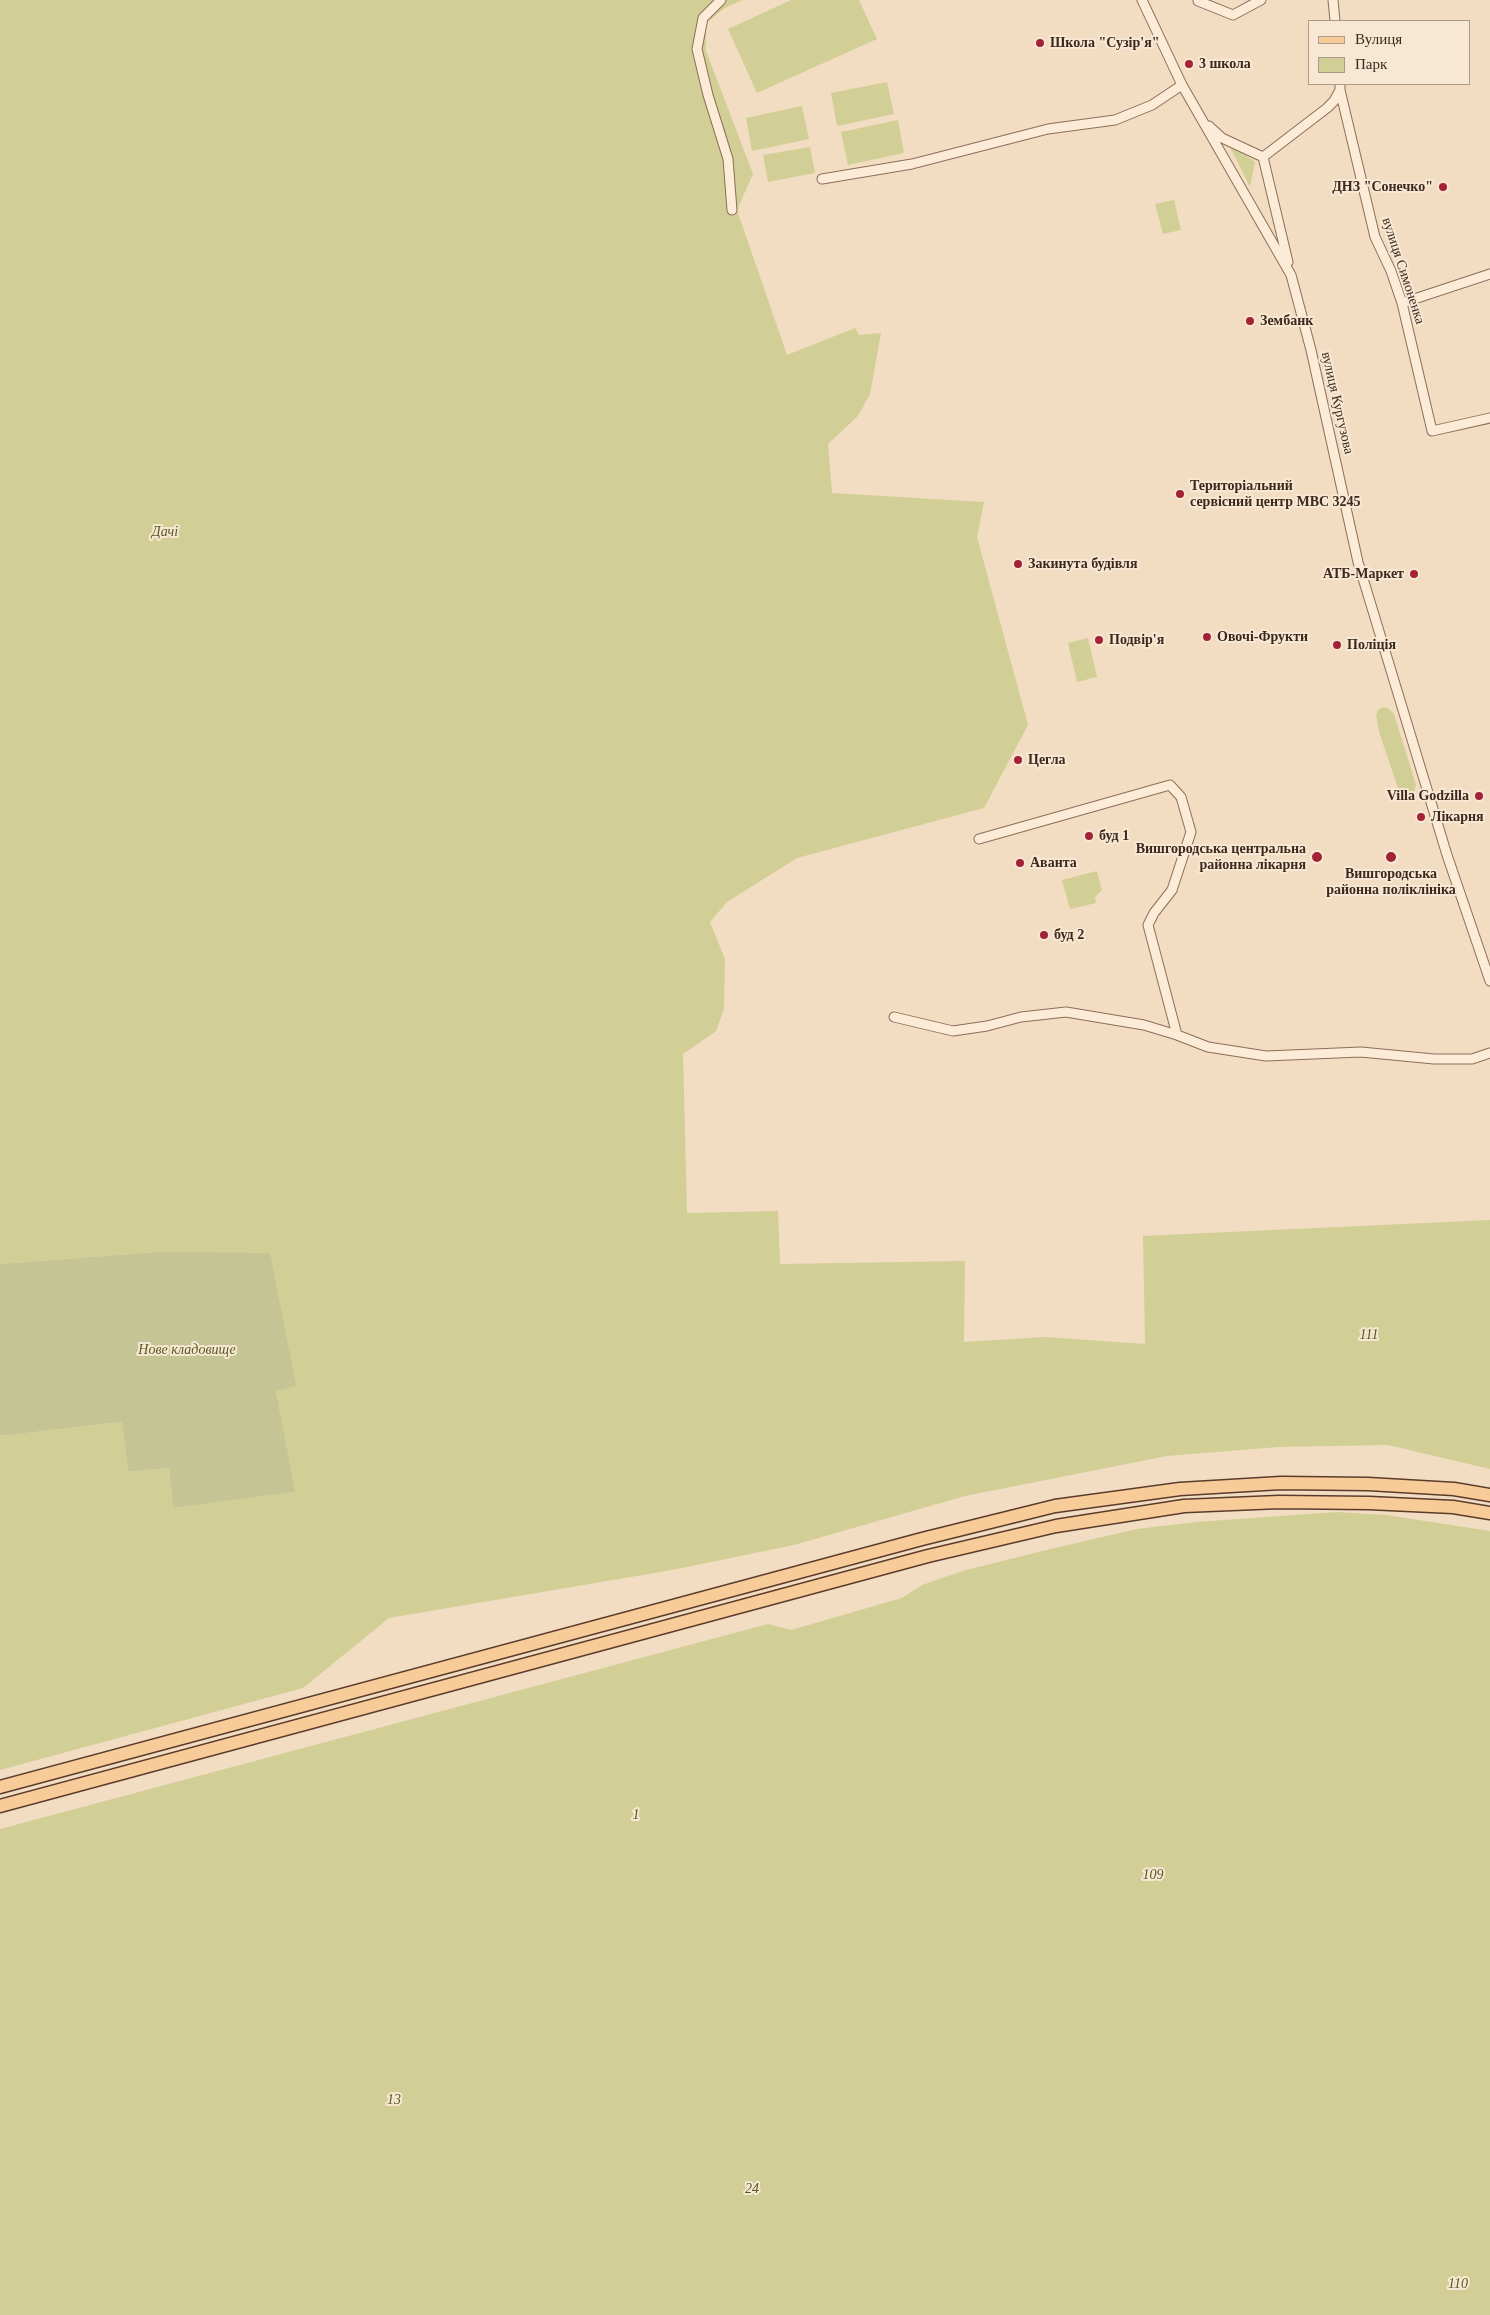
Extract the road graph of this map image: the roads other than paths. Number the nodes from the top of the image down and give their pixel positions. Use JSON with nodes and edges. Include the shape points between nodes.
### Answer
{"nodes":[{"id":1,"x":721,"y":0,"type":"edge"},
{"id":2,"x":1142,"y":0,"type":"edge"},
{"id":3,"x":1261,"y":0,"type":"edge"},
{"id":4,"x":1334,"y":0,"type":"edge"},
{"id":5,"x":1198,"y":1,"type":"edge"},
{"id":6,"x":1335,"y":20,"type":"edge"},
{"id":7,"x":1182,"y":85,"type":"junction"},
{"id":8,"x":1340,"y":87,"type":"edge"},
{"id":9,"x":1204,"y":122,"type":"junction"},
{"id":10,"x":1263,"y":157,"type":"junction"},
{"id":11,"x":822,"y":179,"type":"dead end"},
{"id":12,"x":732,"y":210,"type":"dead end"},
{"id":13,"x":1490,"y":274,"type":"edge"},
{"id":14,"x":1291,"y":275,"type":"junction"},
{"id":15,"x":1402,"y":303,"type":"junction"},
{"id":16,"x":1490,"y":418,"type":"edge"},
{"id":17,"x":979,"y":839,"type":"dead end"},
{"id":18,"x":1490,"y":981,"type":"edge"},
{"id":19,"x":894,"y":1017,"type":"dead end"},
{"id":20,"x":1177,"y":1035,"type":"junction"},
{"id":21,"x":1490,"y":1053,"type":"edge"},
{"id":22,"x":1490,"y":1495,"type":"edge"},
{"id":23,"x":1490,"y":1513,"type":"edge"},
{"id":24,"x":0,"y":1787,"type":"edge"},
{"id":25,"x":0,"y":1806,"type":"edge"}],
"edges":[{"from":1,"to":12,"type":"street","via":[[703,18],[697,49],[728,159]]},
{"from":2,"to":7,"type":"street","name":"вулиця Кургузова"},
{"from":3,"to":5,"type":"street","via":[[1233,15]]},
{"from":4,"to":6,"type":"street"},
{"from":7,"to":9,"type":"street","name":"вулиця Кургузова"},
{"from":7,"to":11,"type":"street","via":[[1152,105],[1115,120],[1048,129],[912,164]]},
{"from":8,"to":10,"type":"street","via":[[1327,108]]},
{"from":8,"to":15,"type":"street","name":"вулиця Симоненка","via":[[1375,237]]},
{"from":9,"to":10,"type":"street","via":[[1222,138]]},
{"from":9,"to":14,"type":"street","name":"вулиця Кургузова"},
{"from":10,"to":14,"type":"street"},
{"from":13,"to":15,"type":"street"},
{"from":14,"to":18,"type":"street","name":"вулиця Кургузова","via":[[1358,562],[1445,849]]},
{"from":15,"to":16,"type":"street","name":"вулиця Симоненка","via":[[1432,431]]},
{"from":17,"to":20,"type":"street","via":[[1170,785],[1181,797],[1191,832],[1172,890],[1148,925]]},
{"from":19,"to":20,"type":"street","via":[[954,1031],[1021,1017],[1066,1012],[1144,1024]]},
{"from":20,"to":21,"type":"street","via":[[1208,1047],[1266,1056],[1361,1052],[1472,1059]]},
{"from":22,"to":24,"type":"main road","via":[[1454,1489],[1281,1483],[1180,1489],[1054,1506]]},
{"from":23,"to":25,"type":"main road","via":[[1397,1504],[1279,1502],[1184,1506],[1056,1526],[919,1559]]}]}
